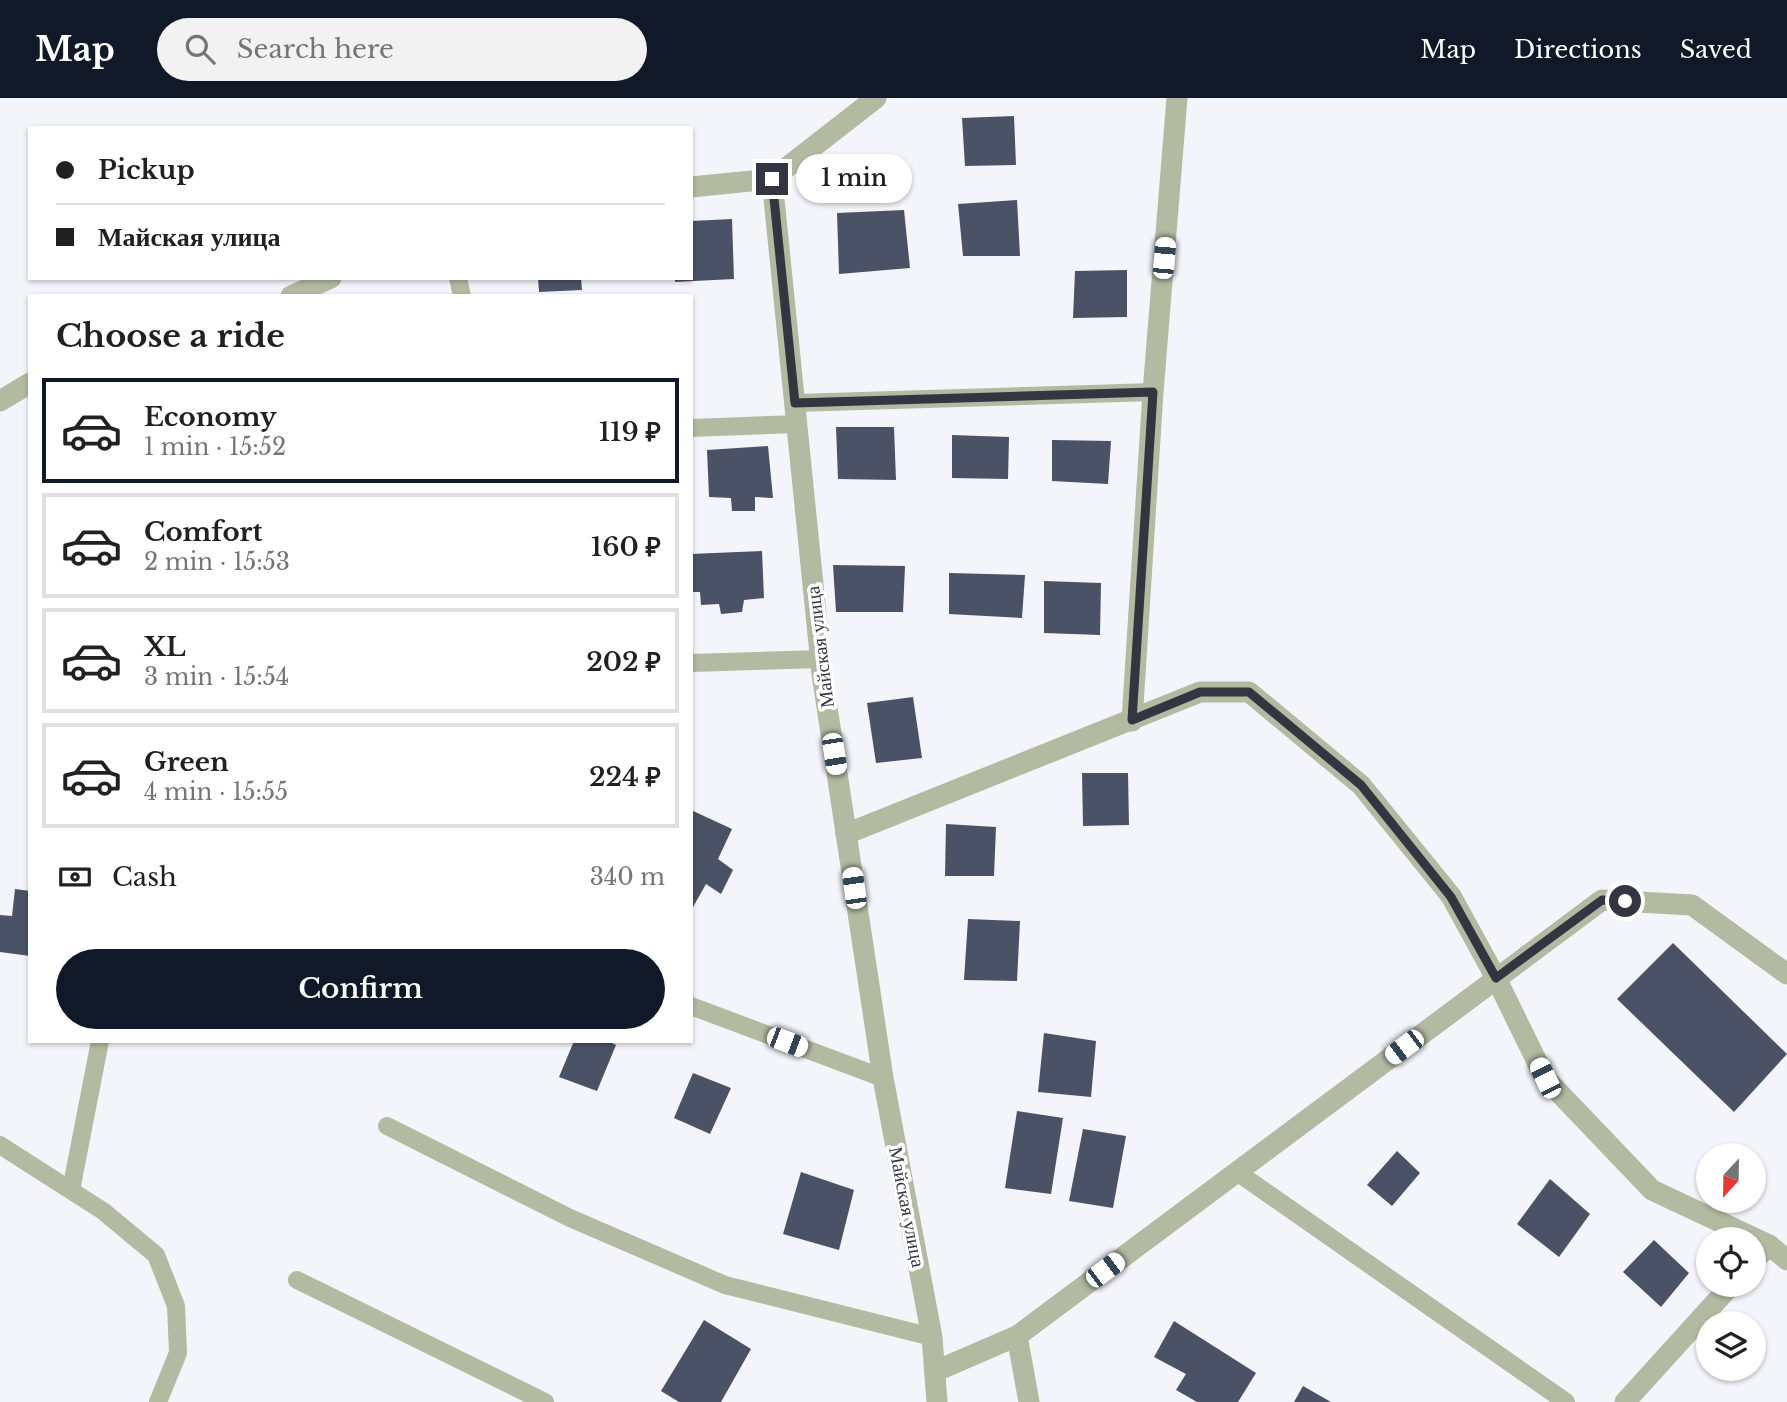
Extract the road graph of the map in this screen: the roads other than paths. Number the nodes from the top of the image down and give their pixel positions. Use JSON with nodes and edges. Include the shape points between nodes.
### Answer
{"nodes":[{"id":1,"x":876,"y":98,"type":"edge"},
{"id":2,"x":1177,"y":98,"type":"edge"},
{"id":3,"x":772,"y":179,"type":"junction"},
{"id":4,"x":693,"y":187,"type":"edge"},
{"id":5,"x":327,"y":280,"type":"edge"},
{"id":6,"x":295,"y":294,"type":"edge"},
{"id":7,"x":28,"y":384,"type":"edge"},
{"id":8,"x":1153,"y":392,"type":"junction"},
{"id":9,"x":0,"y":401,"type":"edge"},
{"id":10,"x":795,"y":403,"type":"junction"},
{"id":11,"x":797,"y":424,"type":"junction"},
{"id":12,"x":693,"y":428,"type":"edge"},
{"id":13,"x":821,"y":659,"type":"junction"},
{"id":14,"x":693,"y":663,"type":"edge"},
{"id":15,"x":1132,"y":720,"type":"junction"},
{"id":16,"x":846,"y":834,"type":"junction"},
{"id":17,"x":1787,"y":974,"type":"edge"},
{"id":18,"x":1496,"y":978,"type":"junction"},
{"id":19,"x":693,"y":1007,"type":"edge"},
{"id":20,"x":100,"y":1043,"type":"edge"},
{"id":21,"x":883,"y":1078,"type":"junction"},
{"id":22,"x":387,"y":1126,"type":"dead end"},
{"id":23,"x":0,"y":1145,"type":"edge"},
{"id":24,"x":1237,"y":1172,"type":"junction"},
{"id":25,"x":71,"y":1190,"type":"junction"},
{"id":26,"x":1769,"y":1245,"type":"junction"},
{"id":27,"x":1766,"y":1248,"type":"edge"},
{"id":28,"x":1787,"y":1260,"type":"edge"},
{"id":29,"x":297,"y":1280,"type":"dead end"},
{"id":30,"x":1720,"y":1297,"type":"edge"},
{"id":31,"x":1017,"y":1336,"type":"junction"},
{"id":32,"x":932,"y":1337,"type":"junction"},
{"id":33,"x":936,"y":1371,"type":"junction"},
{"id":34,"x":158,"y":1402,"type":"edge"},
{"id":35,"x":545,"y":1402,"type":"edge"},
{"id":36,"x":937,"y":1402,"type":"edge"},
{"id":37,"x":1029,"y":1402,"type":"edge"},
{"id":38,"x":1566,"y":1402,"type":"edge"},
{"id":39,"x":1625,"y":1402,"type":"edge"}],
"edges":[{"from":1,"to":3,"type":"street"},
{"from":2,"to":8,"type":"street"},
{"from":3,"to":4,"type":"street"},
{"from":3,"to":10,"type":"street","name":"Майская улица"},
{"from":5,"to":6,"type":"street"},
{"from":7,"to":9,"type":"street"},
{"from":8,"to":10,"type":"lane"},
{"from":8,"to":15,"type":"street"},
{"from":10,"to":11,"type":"street","name":"Майская улица"},
{"from":11,"to":12,"type":"lane"},
{"from":11,"to":13,"type":"street","name":"Майская улица"},
{"from":13,"to":14,"type":"lane"},
{"from":13,"to":16,"type":"street","name":"Майская улица"},
{"from":15,"to":16,"type":"street"},
{"from":15,"to":18,"type":"street","via":[[1200,692],[1249,692],[1361,785],[1451,897]]},
{"from":16,"to":21,"type":"street","name":"Майская улица"},
{"from":17,"to":18,"type":"street","via":[[1692,905],[1602,900]]},
{"from":18,"to":24,"type":"street"},
{"from":18,"to":26,"type":"street","via":[[1545,1078],[1652,1190]]},
{"from":19,"to":21,"type":"lane"},
{"from":20,"to":25,"type":"lane"},
{"from":21,"to":32,"type":"street","name":"Майская улица"},
{"from":22,"to":32,"type":"lane","via":[[570,1218],[725,1285]]},
{"from":23,"to":25,"type":"lane"},
{"from":24,"to":31,"type":"street"},
{"from":24,"to":38,"type":"lane"},
{"from":25,"to":34,"type":"lane","via":[[156,1255],[176,1306],[178,1353]]},
{"from":26,"to":27,"type":"street"},
{"from":26,"to":28,"type":"street"},
{"from":29,"to":35,"type":"lane"},
{"from":30,"to":39,"type":"street"},
{"from":31,"to":33,"type":"street"},
{"from":31,"to":37,"type":"street"},
{"from":32,"to":33,"type":"street","name":"Майская улица"},
{"from":33,"to":36,"type":"street","name":"Майская улица"}]}
